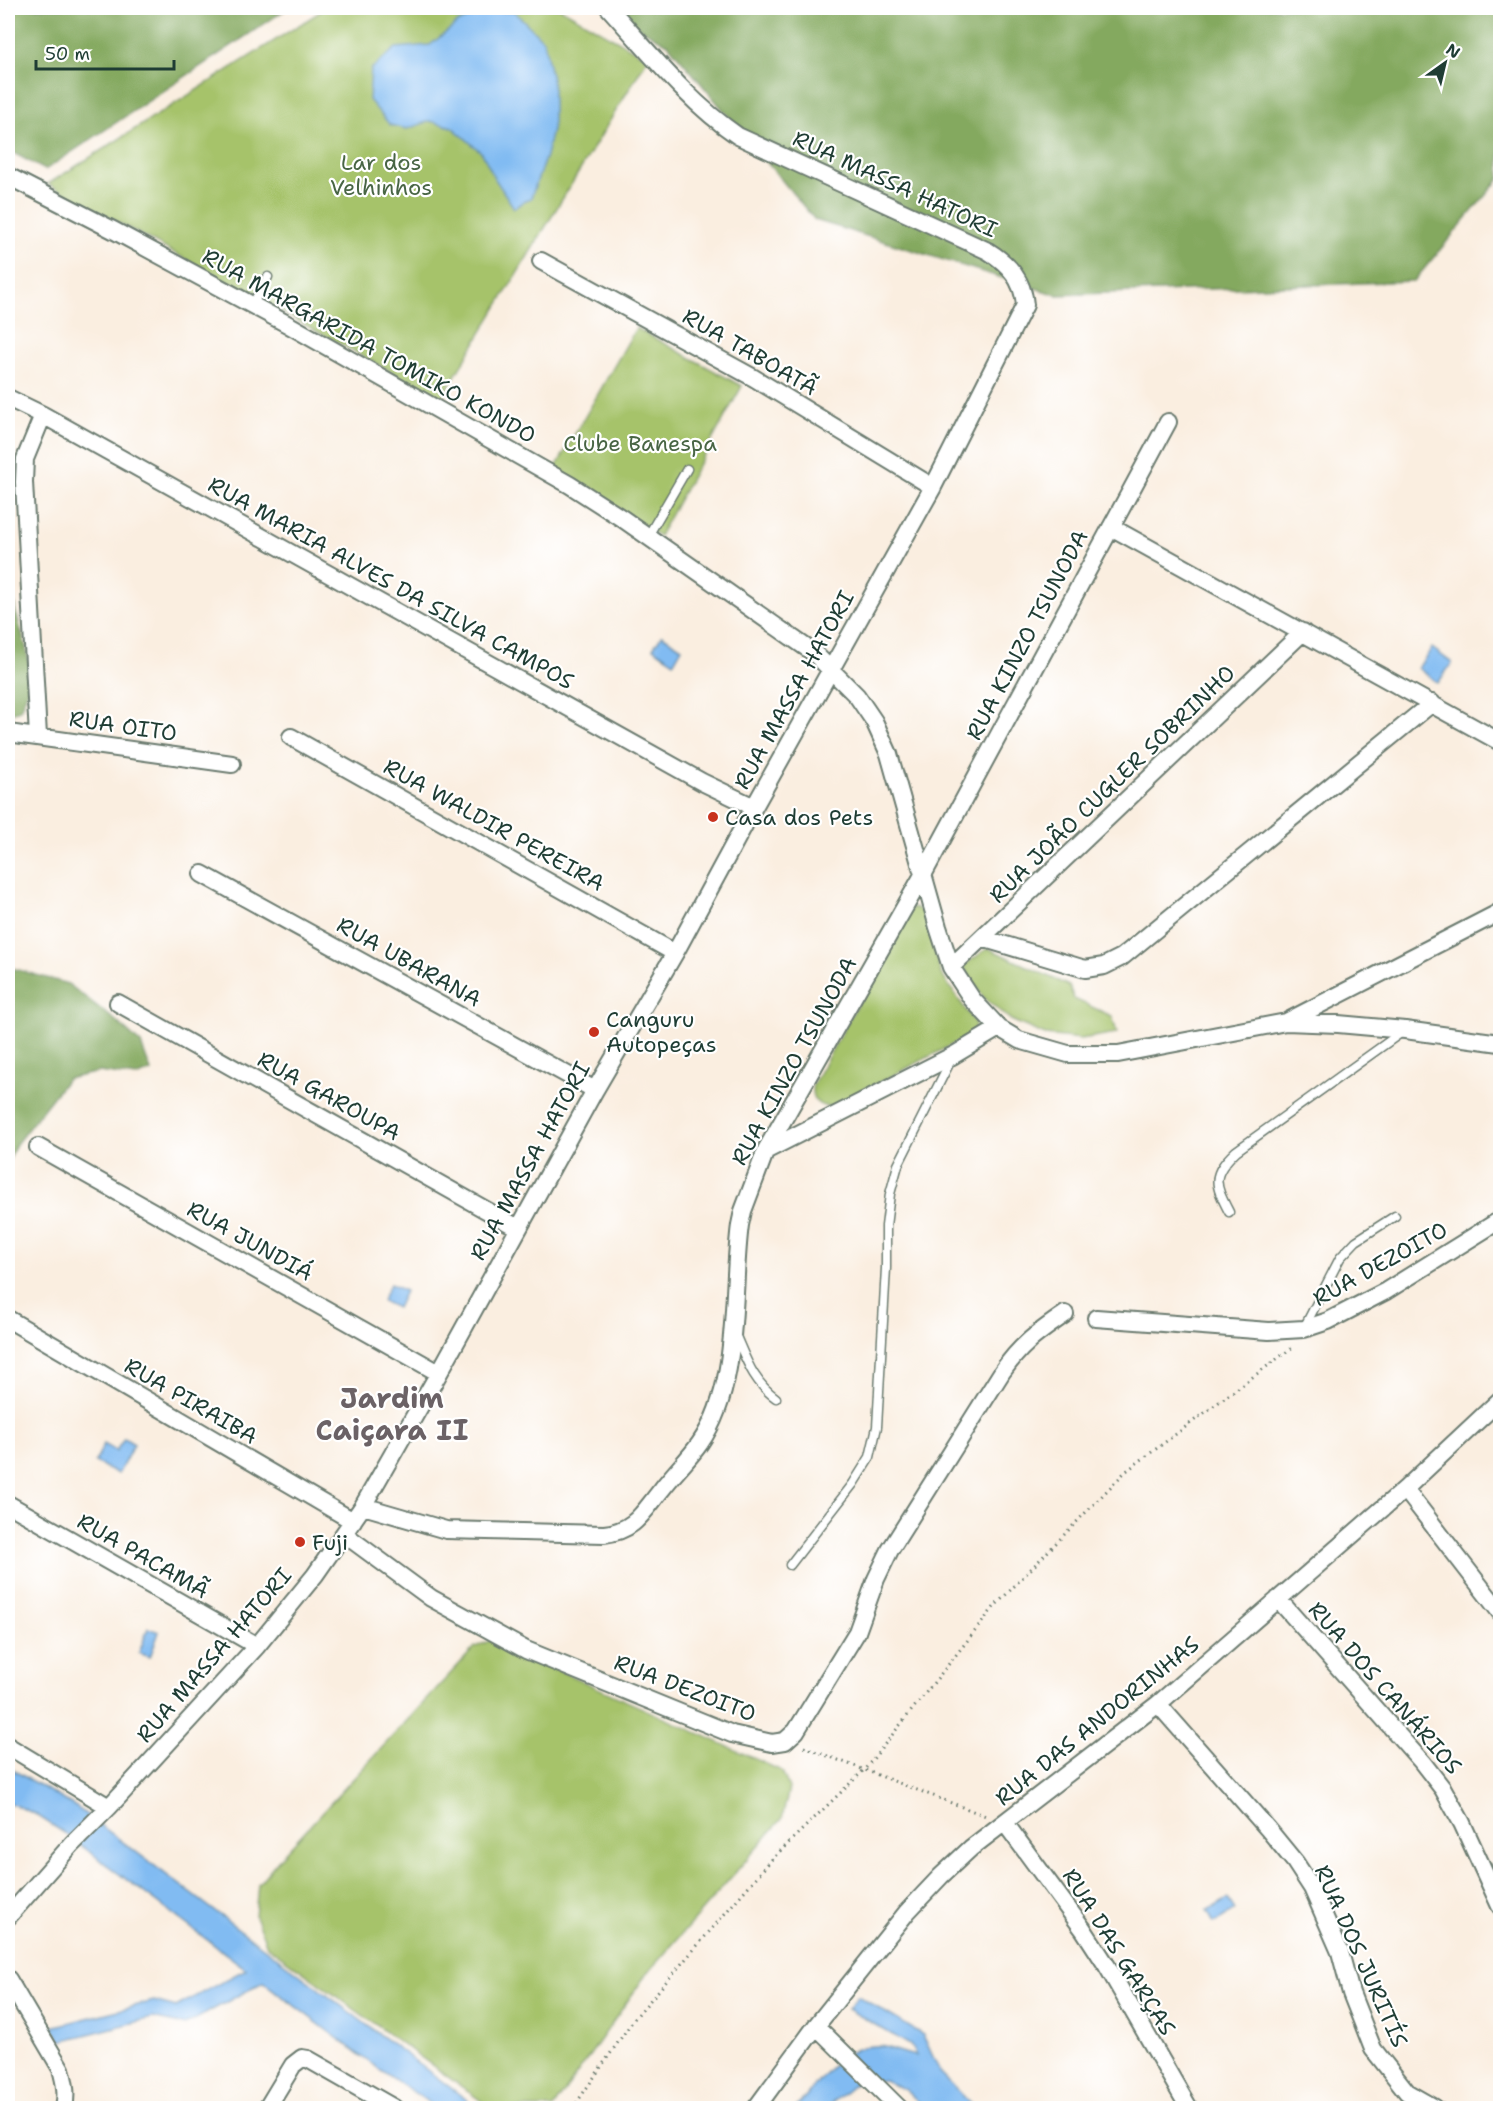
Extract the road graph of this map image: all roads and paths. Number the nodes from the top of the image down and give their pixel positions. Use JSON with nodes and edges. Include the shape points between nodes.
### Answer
{"nodes":[{"id":1,"x":609,"y":8,"type":"edge"},
{"id":2,"x":8,"y":177,"type":"edge"},
{"id":3,"x":541,"y":261,"type":"dead end"},
{"id":4,"x":268,"y":277,"type":"dead end"},
{"id":5,"x":252,"y":305,"type":"junction"},
{"id":6,"x":8,"y":398,"type":"edge"},
{"id":7,"x":43,"y":415,"type":"junction"},
{"id":8,"x":1168,"y":422,"type":"dead end"},
{"id":9,"x":687,"y":469,"type":"dead end"},
{"id":10,"x":933,"y":487,"type":"junction"},
{"id":11,"x":1111,"y":527,"type":"junction"},
{"id":12,"x":648,"y":536,"type":"junction"},
{"id":13,"x":1303,"y":632,"type":"junction"},
{"id":14,"x":831,"y":672,"type":"junction"},
{"id":15,"x":1432,"y":703,"type":"junction"},
{"id":16,"x":8,"y":734,"type":"edge"},
{"id":17,"x":38,"y":736,"type":"junction"},
{"id":18,"x":291,"y":736,"type":"dead end"},
{"id":19,"x":1500,"y":742,"type":"edge"},
{"id":20,"x":232,"y":764,"type":"dead end"},
{"id":21,"x":754,"y":807,"type":"junction"},
{"id":22,"x":202,"y":874,"type":"dead end"},
{"id":23,"x":923,"y":875,"type":"junction"},
{"id":24,"x":1500,"y":912,"type":"edge"},
{"id":25,"x":982,"y":938,"type":"junction"},
{"id":26,"x":675,"y":953,"type":"junction"},
{"id":27,"x":951,"y":967,"type":"junction"},
{"id":28,"x":118,"y":1003,"type":"dead end"},
{"id":29,"x":1286,"y":1022,"type":"junction"},
{"id":30,"x":999,"y":1028,"type":"junction"},
{"id":31,"x":1405,"y":1030,"type":"junction"},
{"id":32,"x":1500,"y":1043,"type":"edge"},
{"id":33,"x":954,"y":1055,"type":"junction"},
{"id":34,"x":595,"y":1090,"type":"junction"},
{"id":35,"x":38,"y":1147,"type":"dead end"},
{"id":36,"x":766,"y":1150,"type":"junction"},
{"id":37,"x":1229,"y":1212,"type":"dead end"},
{"id":38,"x":1395,"y":1216,"type":"dead end"},
{"id":39,"x":1500,"y":1220,"type":"edge"},
{"id":40,"x":518,"y":1228,"type":"junction"},
{"id":41,"x":1065,"y":1314,"type":"dead end"},
{"id":42,"x":1096,"y":1317,"type":"dead end"},
{"id":43,"x":8,"y":1319,"type":"edge"},
{"id":44,"x":732,"y":1328,"type":"junction"},
{"id":45,"x":1302,"y":1335,"type":"junction"},
{"id":46,"x":439,"y":1373,"type":"junction"},
{"id":47,"x":776,"y":1398,"type":"dead end"},
{"id":48,"x":1500,"y":1400,"type":"edge"},
{"id":49,"x":1405,"y":1489,"type":"junction"},
{"id":50,"x":8,"y":1504,"type":"edge"},
{"id":51,"x":363,"y":1506,"type":"junction"},
{"id":52,"x":348,"y":1527,"type":"junction"},
{"id":53,"x":790,"y":1565,"type":"dead end"},
{"id":54,"x":1278,"y":1599,"type":"junction"},
{"id":55,"x":1500,"y":1612,"type":"edge"},
{"id":56,"x":257,"y":1646,"type":"junction"},
{"id":57,"x":1158,"y":1704,"type":"junction"},
{"id":58,"x":785,"y":1741,"type":"junction"},
{"id":59,"x":8,"y":1746,"type":"edge"},
{"id":60,"x":865,"y":1769,"type":"junction"},
{"id":61,"x":109,"y":1807,"type":"junction"},
{"id":62,"x":1005,"y":1823,"type":"junction"},
{"id":63,"x":1500,"y":1906,"type":"edge"},
{"id":64,"x":8,"y":1917,"type":"edge"},
{"id":65,"x":8,"y":1979,"type":"edge"},
{"id":66,"x":816,"y":2026,"type":"junction"},
{"id":67,"x":64,"y":2109,"type":"edge"},
{"id":68,"x":267,"y":2109,"type":"edge"},
{"id":69,"x":394,"y":2109,"type":"edge"},
{"id":70,"x":573,"y":2109,"type":"edge"},
{"id":71,"x":756,"y":2109,"type":"edge"},
{"id":72,"x":899,"y":2109,"type":"edge"},
{"id":73,"x":1189,"y":2109,"type":"edge"},
{"id":74,"x":1435,"y":2109,"type":"edge"}],
"edges":[{"from":1,"to":10,"type":"street","name":"RUA MASSA HATORI","via":[[702,109],[738,136],[988,251],[1012,269],[1024,296],[1023,312]]},
{"from":2,"to":5,"type":"street","name":"RUA MARGARIDA TOMIKO KONDO"},
{"from":3,"to":10,"type":"street","name":"RUA TABOATÃ","via":[[754,378]]},
{"from":4,"to":5,"type":"lane"},
{"from":5,"to":12,"type":"street","name":"RUA MARGARIDA TOMIKO KONDO","via":[[570,484]]},
{"from":6,"to":7,"type":"street","name":"RUA MARIA ALVES DA SILVA CAMPOS"},
{"from":7,"to":17,"type":"street","via":[[25,459],[24,482]]},
{"from":7,"to":21,"type":"street","name":"RUA MARIA ALVES DA SILVA CAMPOS"},
{"from":8,"to":11,"type":"street","name":"RUA KINZO TSUNODA"},
{"from":9,"to":12,"type":"lane"},
{"from":10,"to":14,"type":"street","name":"RUA MASSA HATORI"},
{"from":11,"to":13,"type":"street"},
{"from":11,"to":23,"type":"street","name":"RUA KINZO TSUNODA"},
{"from":12,"to":14,"type":"street","name":"RUA MARGARIDA TOMIKO KONDO","via":[[814,653]]},
{"from":13,"to":15,"type":"street"},
{"from":13,"to":25,"type":"street","name":"RUA JOÃO CUGLER SOBRINHO"},
{"from":14,"to":21,"type":"street","name":"RUA MASSA HATORI"},
{"from":14,"to":23,"type":"street","name":"RUA MARGARIDA TOMIKO KONDO","via":[[857,696],[878,729],[889,754]]},
{"from":15,"to":19,"type":"street"},
{"from":15,"to":25,"type":"street","via":[[1112,963],[1085,969]]},
{"from":16,"to":17,"type":"street","name":"RUA OITO"},
{"from":17,"to":20,"type":"street","name":"RUA OITO"},
{"from":18,"to":26,"type":"street","name":"RUA WALDIR PEREIRA"},
{"from":21,"to":26,"type":"street","name":"RUA MASSA HATORI"},
{"from":22,"to":34,"type":"street","name":"RUA UBARANA"},
{"from":23,"to":27,"type":"street","name":"RUA MARGARIDA TOMIKO KONDO"},
{"from":23,"to":36,"type":"street","name":"RUA KINZO TSUNODA"},
{"from":24,"to":29,"type":"street"},
{"from":25,"to":27,"type":"street","name":"RUA JOÃO CUGLER SOBRINHO"},
{"from":26,"to":34,"type":"street","name":"RUA MASSA HATORI"},
{"from":27,"to":30,"type":"street","name":"RUA MARGARIDA TOMIKO KONDO","via":[[972,999]]},
{"from":28,"to":40,"type":"street","name":"RUA GAROUPA"},
{"from":29,"to":30,"type":"street","name":"RUA MARGARIDA TOMIKO KONDO","via":[[1092,1056],[1045,1049]]},
{"from":29,"to":31,"type":"street","name":"RUA MARGARIDA TOMIKO KONDO"},
{"from":30,"to":33,"type":"street"},
{"from":31,"to":32,"type":"street","name":"RUA MARGARIDA TOMIKO KONDO"},
{"from":31,"to":37,"type":"lane","via":[[1224,1163],[1217,1187]]},
{"from":33,"to":36,"type":"street"},
{"from":33,"to":53,"type":"lane","via":[[898,1165],[890,1194],[877,1427],[870,1457],[854,1484]]},
{"from":34,"to":40,"type":"street","name":"RUA MASSA HATORI"},
{"from":35,"to":46,"type":"street","name":"RUA JUNDIÁ"},
{"from":36,"to":44,"type":"street","name":"RUA KINZO TSUNODA","via":[[743,1211]]},
{"from":38,"to":45,"type":"lane","via":[[1356,1241],[1340,1258]]},
{"from":39,"to":45,"type":"street","name":"RUA DEZOITO","via":[[1386,1291]]},
{"from":40,"to":46,"type":"street","name":"RUA MASSA HATORI"},
{"from":41,"to":58,"type":"street","via":[[1029,1339],[1002,1372],[890,1550],[857,1632],[796,1731]]},
{"from":42,"to":45,"type":"street","name":"RUA DEZOITO"},
{"from":43,"to":52,"type":"street","name":"RUA PIRAIBA"},
{"from":44,"to":47,"type":"lane","via":[[754,1377]]},
{"from":44,"to":51,"type":"street","name":"RUA KINZO TSUNODA","via":[[729,1361],[707,1429],[628,1528],[604,1534],[446,1530]]},
{"from":45,"to":60,"type":"path","via":[[1125,1472],[995,1606]]},
{"from":46,"to":51,"type":"street","name":"RUA MASSA HATORI"},
{"from":48,"to":49,"type":"street","name":"RUA DAS ANDORINHAS"},
{"from":49,"to":54,"type":"street","name":"RUA DAS ANDORINHAS"},
{"from":49,"to":55,"type":"street"},
{"from":50,"to":56,"type":"street","name":"RUA PACAMÃ"},
{"from":51,"to":52,"type":"street","name":"RUA MASSA HATORI"},
{"from":52,"to":56,"type":"street","name":"RUA MASSA HATORI"},
{"from":52,"to":58,"type":"street","name":"RUA DEZOITO","via":[[431,1598],[526,1650],[732,1734],[772,1743]]},
{"from":54,"to":57,"type":"street","name":"RUA DAS ANDORINHAS"},
{"from":54,"to":63,"type":"street","name":"RUA DOS CANÁRIOS","via":[[1443,1790]]},
{"from":56,"to":61,"type":"street","name":"RUA MASSA HATORI"},
{"from":57,"to":62,"type":"street","name":"RUA DAS ANDORINHAS"},
{"from":57,"to":74,"type":"street","name":"RUA DOS JURITÍS","via":[[1295,1862],[1312,1888],[1340,1952],[1373,2049],[1407,2092]]},
{"from":58,"to":60,"type":"path"},
{"from":59,"to":61,"type":"street"},
{"from":60,"to":62,"type":"path"},
{"from":60,"to":70,"type":"path","via":[[772,1859],[634,2019]]},
{"from":61,"to":64,"type":"street","name":"RUA MASSA HATORI"},
{"from":62,"to":66,"type":"street","name":"RUA DAS ANDORINHAS","via":[[971,1848],[921,1897]]},
{"from":62,"to":73,"type":"street","name":"RUA DAS GARÇAS","via":[[1095,1948]]},
{"from":65,"to":67,"type":"street","via":[[61,2069],[65,2082]]},
{"from":66,"to":71,"type":"street","name":"RUA DAS ANDORINHAS"},
{"from":66,"to":72,"type":"street"},
{"from":68,"to":69,"type":"street","via":[[302,2058]]}]}
